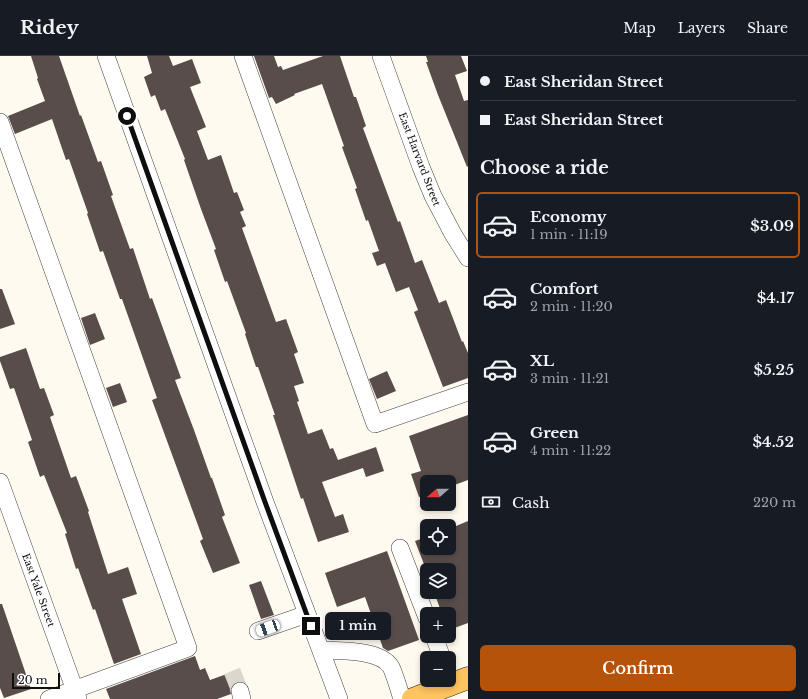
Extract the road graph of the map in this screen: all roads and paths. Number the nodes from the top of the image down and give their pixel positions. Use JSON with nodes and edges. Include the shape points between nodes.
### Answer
{"nodes":[{"id":1,"x":106,"y":56,"type":"edge"},
{"id":2,"x":243,"y":56,"type":"edge"},
{"id":3,"x":381,"y":56,"type":"edge"},
{"id":4,"x":0,"y":122,"type":"edge"},
{"id":5,"x":468,"y":258,"type":"edge"},
{"id":6,"x":468,"y":392,"type":"edge"},
{"id":7,"x":0,"y":482,"type":"edge"},
{"id":8,"x":400,"y":548,"type":"dead end"},
{"id":9,"x":423,"y":607,"type":"edge"},
{"id":10,"x":307,"y":614,"type":"junction"},
{"id":11,"x":258,"y":631,"type":"dead end"},
{"id":12,"x":321,"y":650,"type":"junction"},
{"id":13,"x":438,"y":687,"type":"edge"},
{"id":14,"x":76,"y":694,"type":"edge"},
{"id":15,"x":413,"y":698,"type":"edge"},
{"id":16,"x":49,"y":699,"type":"edge"},
{"id":17,"x":339,"y":699,"type":"edge"}],
"edges":[{"from":1,"to":10,"type":"street","via":[[262,495]]},
{"from":2,"to":6,"type":"street","via":[[375,424]]},
{"from":3,"to":5,"type":"street","name":"East Harvard Street","via":[[433,196]]},
{"from":4,"to":14,"type":"street","via":[[188,648]]},
{"from":7,"to":14,"type":"street","name":"East Yale Street"},
{"from":8,"to":9,"type":"street"},
{"from":10,"to":11,"type":"street"},
{"from":10,"to":12,"type":"street"},
{"from":12,"to":15,"type":"street","via":[[370,654],[387,662]]},
{"from":12,"to":17,"type":"street"},
{"from":13,"to":15,"type":"main road"},
{"from":14,"to":16,"type":"street"}]}
